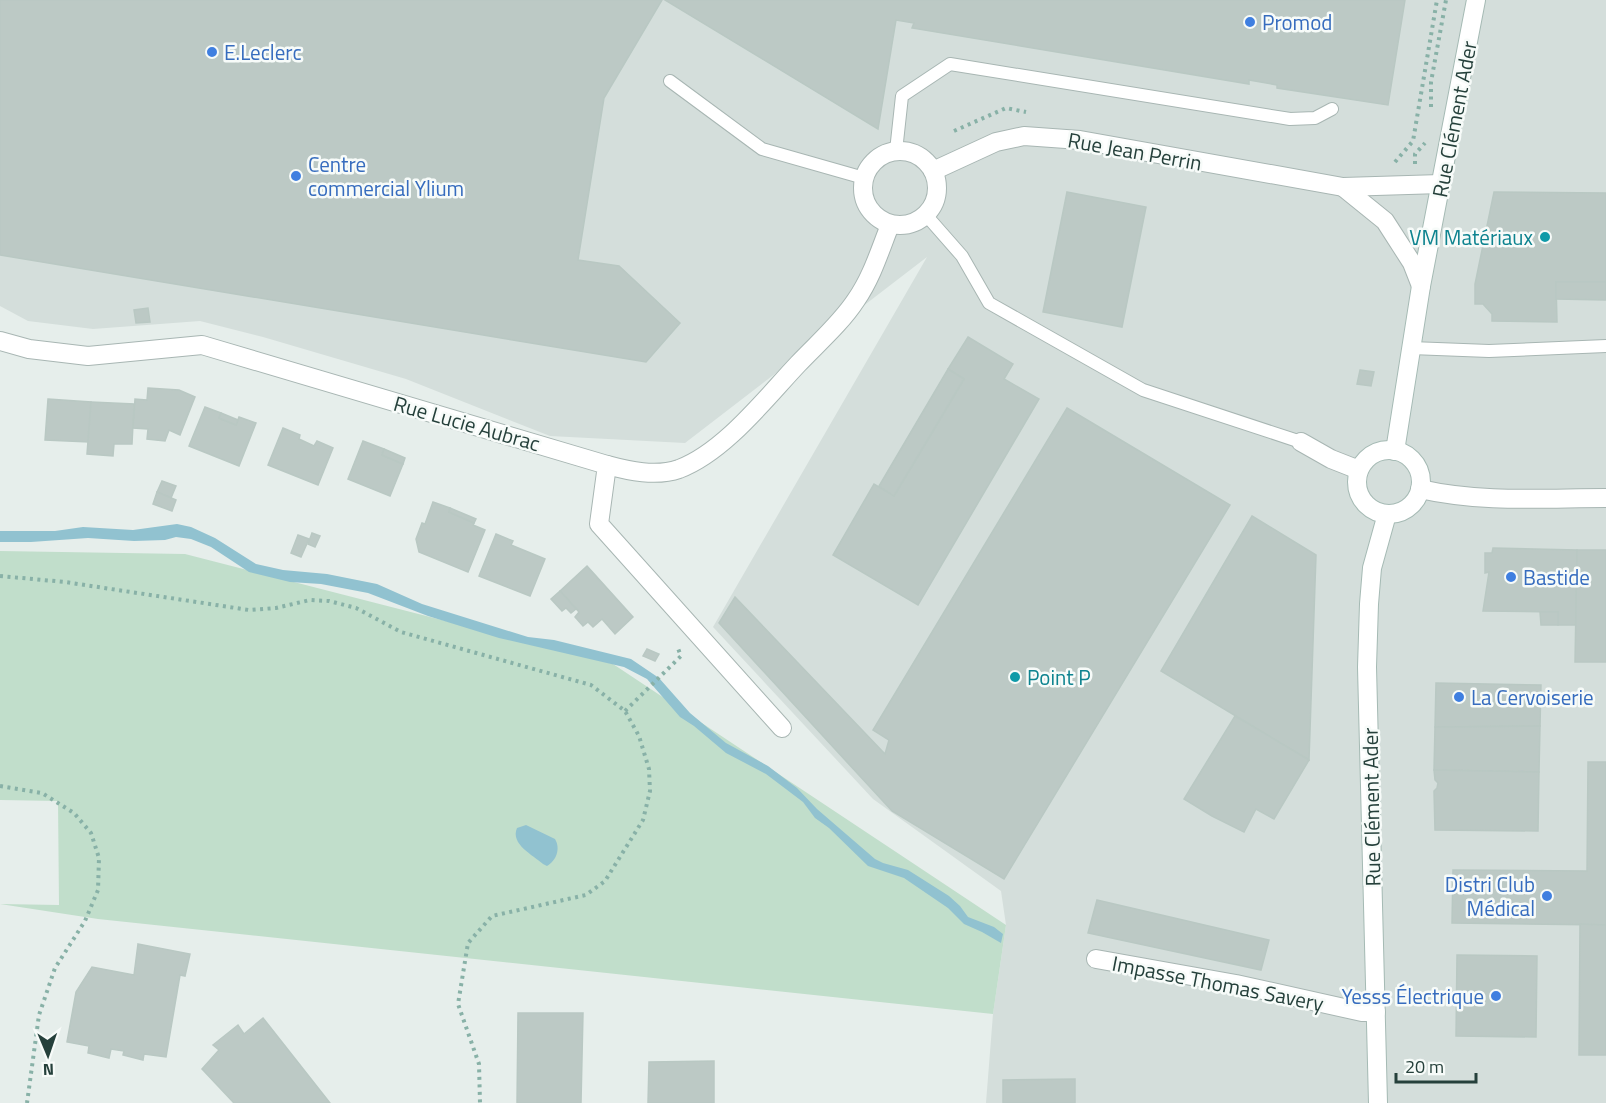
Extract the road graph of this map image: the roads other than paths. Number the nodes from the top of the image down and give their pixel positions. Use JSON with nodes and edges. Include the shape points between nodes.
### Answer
{"nodes":[{"id":1,"x":1476,"y":0,"type":"edge"},
{"id":2,"x":670,"y":81,"type":"dead end"},
{"id":3,"x":1332,"y":109,"type":"dead end"},
{"id":4,"x":896,"y":151,"type":"junction"},
{"id":5,"x":933,"y":171,"type":"junction"},
{"id":6,"x":864,"y":178,"type":"junction"},
{"id":7,"x":1442,"y":184,"type":"junction"},
{"id":8,"x":1343,"y":187,"type":"junction"},
{"id":9,"x":926,"y":215,"type":"junction"},
{"id":10,"x":890,"y":225,"type":"junction"},
{"id":11,"x":1421,"y":286,"type":"junction"},
{"id":12,"x":0,"y":341,"type":"edge"},
{"id":13,"x":1606,"y":346,"type":"edge"},
{"id":14,"x":1411,"y":348,"type":"junction"},
{"id":15,"x":1301,"y":442,"type":"joint"},
{"id":16,"x":1395,"y":451,"type":"junction"},
{"id":17,"x":607,"y":465,"type":"junction"},
{"id":18,"x":1359,"y":470,"type":"junction"},
{"id":19,"x":1420,"y":489,"type":"junction"},
{"id":20,"x":1606,"y":498,"type":"edge"},
{"id":21,"x":1387,"y":514,"type":"junction"},
{"id":22,"x":782,"y":728,"type":"dead end"},
{"id":23,"x":1096,"y":959,"type":"dead end"},
{"id":24,"x":1376,"y":1012,"type":"junction"},
{"id":25,"x":1378,"y":1103,"type":"edge"}],
"edges":[{"from":1,"to":7,"type":"street","name":"Rue Clément Ader"},
{"from":2,"to":6,"type":"lane","via":[[762,149]]},
{"from":3,"to":4,"type":"lane","via":[[1315,118],[1290,119],[950,64],[902,96]]},
{"from":4,"to":5,"type":"street","via":[[918,156]]},
{"from":4,"to":6,"type":"street","via":[[876,160]]},
{"from":5,"to":8,"type":"street","name":"Rue Jean Perrin","via":[[996,142],[1024,136],[1052,137]]},
{"from":5,"to":9,"type":"street","via":[[937,194]]},
{"from":6,"to":10,"type":"street","via":[[862,190],[870,212]]},
{"from":7,"to":8,"type":"street","name":"Rue Jean Perrin"},
{"from":7,"to":11,"type":"street","name":"Rue Clément Ader"},
{"from":8,"to":11,"type":"street","via":[[1384,221],[1412,263]]},
{"from":9,"to":10,"type":"street","via":[[903,226]]},
{"from":9,"to":15,"type":"lane","via":[[962,256],[989,303],[1143,390]]},
{"from":10,"to":17,"type":"street","via":[[856,300],[709,453],[677,470],[637,473]]},
{"from":11,"to":14,"type":"street","name":"Rue Clément Ader"},
{"from":12,"to":17,"type":"street","name":"Rue Lucie Aubrac","via":[[28,349],[88,356],[202,345]]},
{"from":13,"to":14,"type":"lane","via":[[1490,351]]},
{"from":14,"to":16,"type":"street","name":"Rue Clément Ader"},
{"from":15,"to":18,"type":"street"},
{"from":16,"to":18,"type":"street","via":[[1374,454]]},
{"from":16,"to":19,"type":"street","via":[[1416,465]]},
{"from":17,"to":22,"type":"street","via":[[599,524]]},
{"from":18,"to":21,"type":"street","via":[[1357,489],[1361,499],[1368,507]]},
{"from":19,"to":20,"type":"street","via":[[1479,498]]},
{"from":19,"to":21,"type":"street","via":[[1412,505],[1396,514]]},
{"from":21,"to":24,"type":"street","name":"Rue Clément Ader","via":[[1372,568],[1367,656]]},
{"from":23,"to":24,"type":"street","name":"Impasse Thomas Savery"},
{"from":24,"to":25,"type":"street","name":"Rue Clément Ader"}]}
